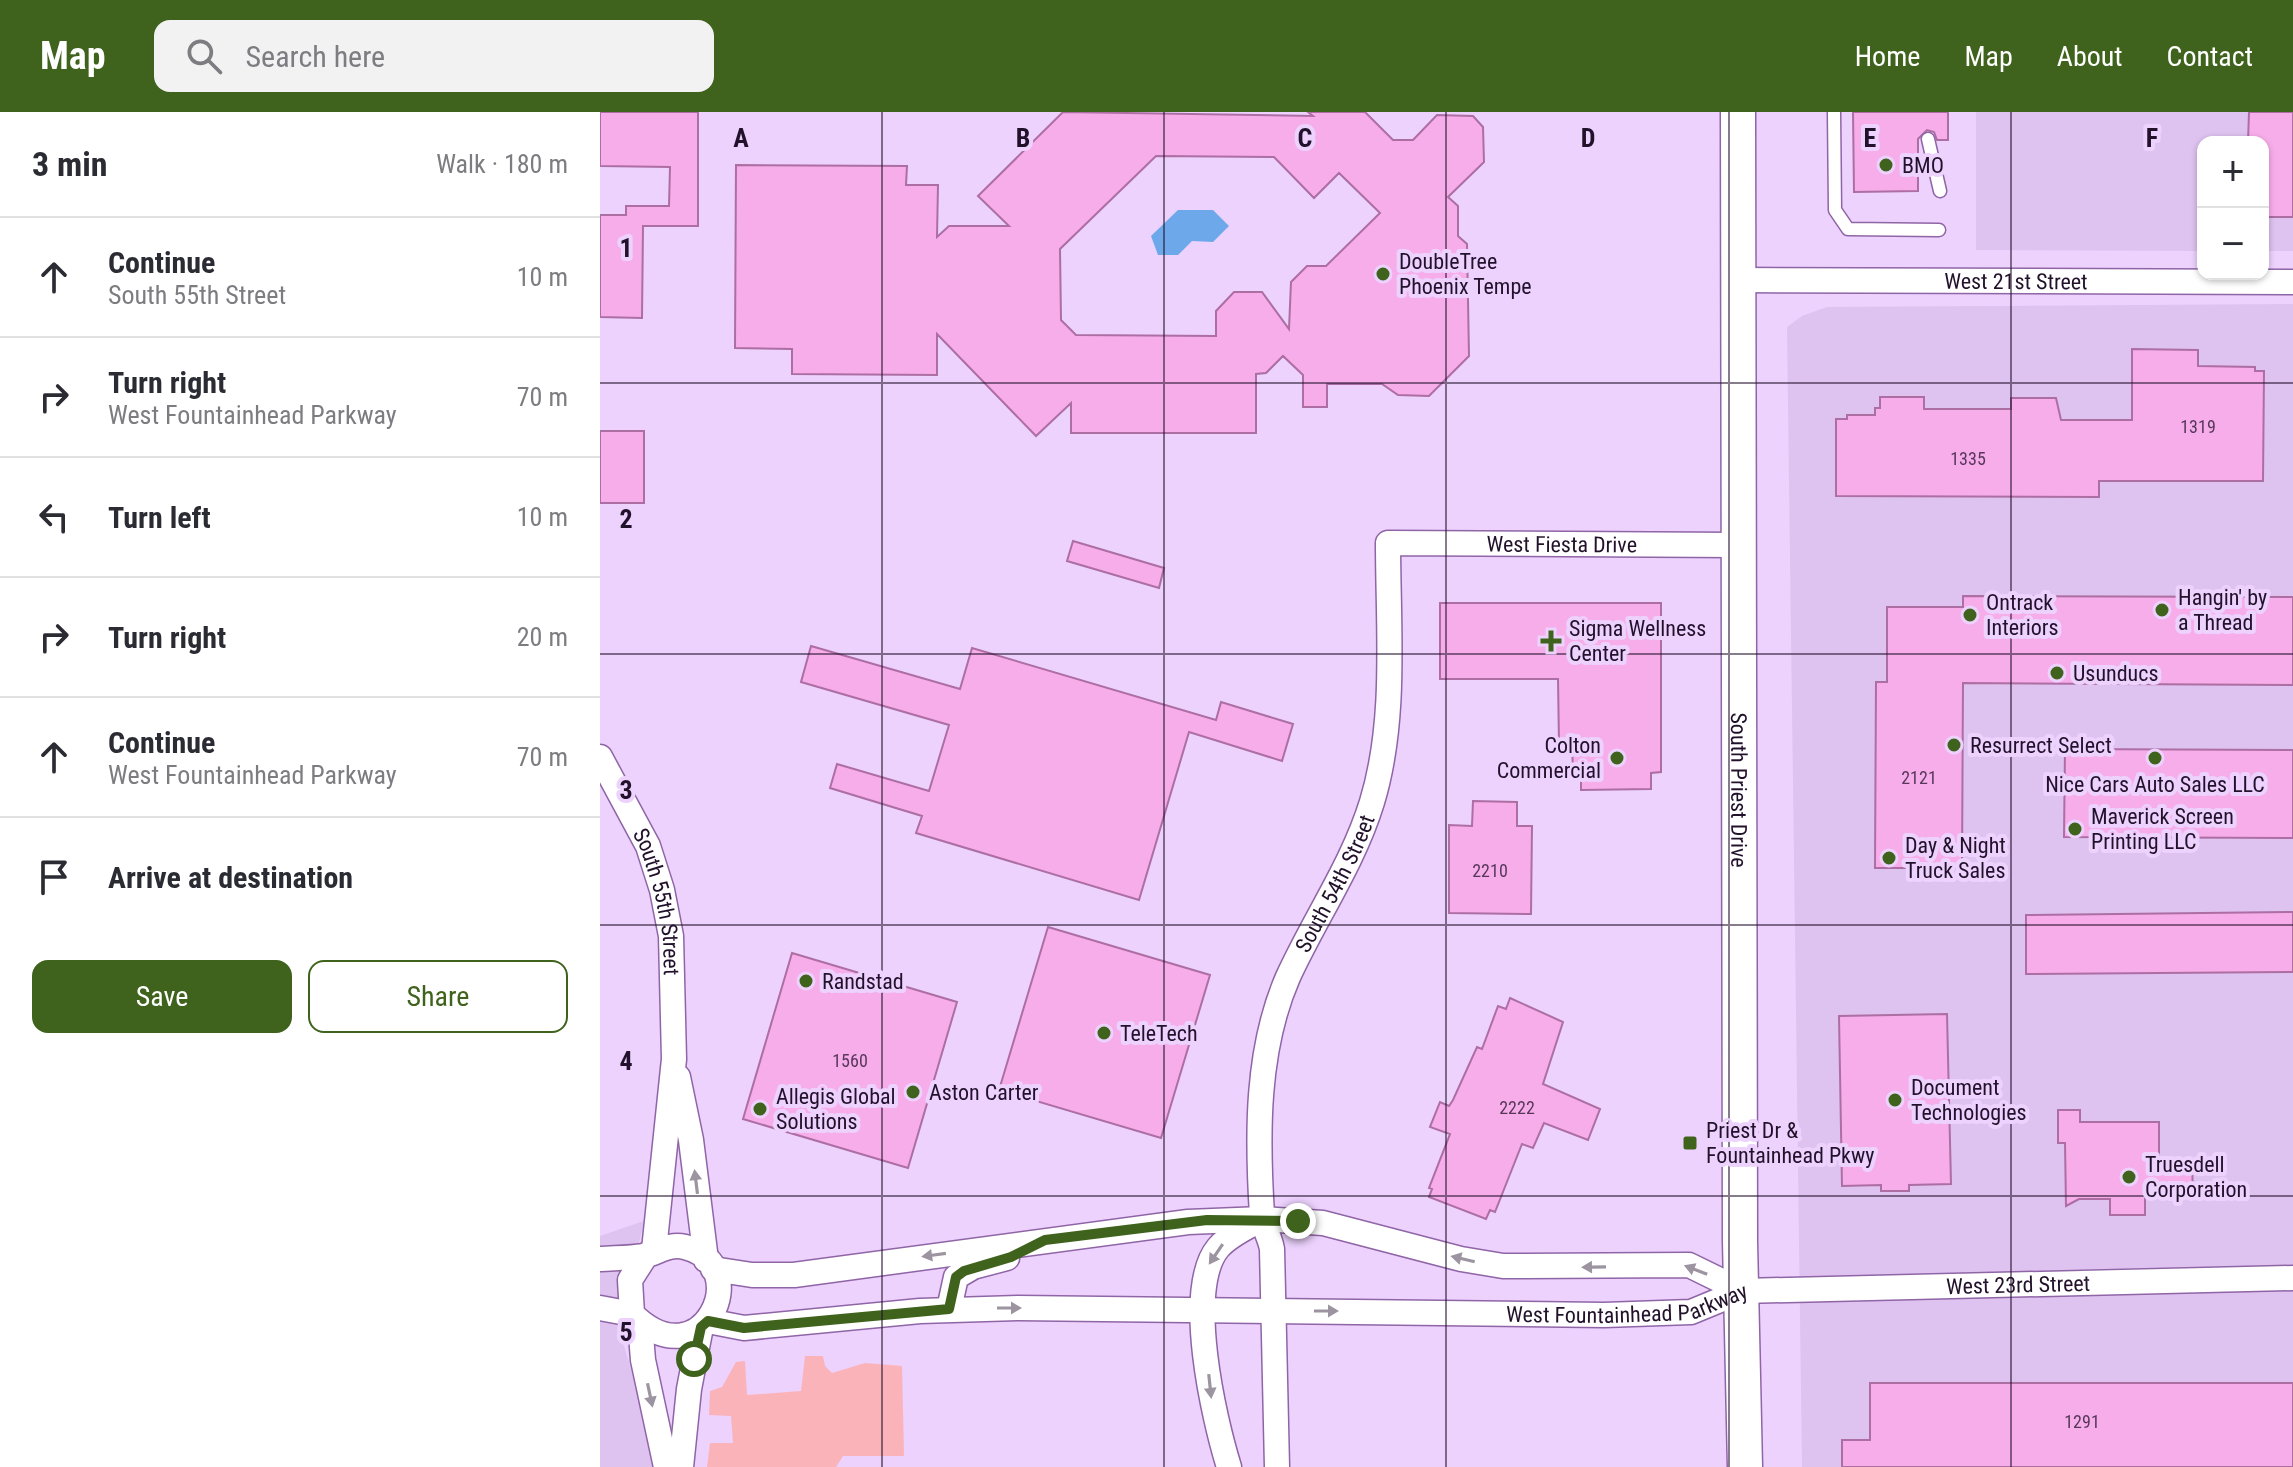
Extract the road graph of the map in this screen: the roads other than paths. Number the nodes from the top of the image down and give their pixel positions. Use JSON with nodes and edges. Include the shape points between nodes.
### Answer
{"nodes":[{"id":1,"x":1738,"y":112,"type":"edge"},
{"id":2,"x":1834,"y":112,"type":"edge"},
{"id":3,"x":1928,"y":139,"type":"dead end"},
{"id":4,"x":1940,"y":191,"type":"dead end"},
{"id":5,"x":1939,"y":230,"type":"dead end"},
{"id":6,"x":1738,"y":280,"type":"junction"},
{"id":7,"x":2293,"y":282,"type":"edge"},
{"id":8,"x":1388,"y":543,"type":"joint"},
{"id":9,"x":1737,"y":545,"type":"junction"},
{"id":10,"x":600,"y":757,"type":"edge"},
{"id":11,"x":674,"y":1059,"type":"junction"},
{"id":12,"x":1262,"y":1219,"type":"junction"},
{"id":13,"x":1045,"y":1240,"type":"junction"},
{"id":14,"x":650,"y":1253,"type":"junction"},
{"id":15,"x":600,"y":1259,"type":"edge"},
{"id":16,"x":710,"y":1264,"type":"junction"},
{"id":17,"x":2293,"y":1278,"type":"edge"},
{"id":18,"x":1742,"y":1291,"type":"junction"},
{"id":19,"x":600,"y":1308,"type":"edge"},
{"id":20,"x":949,"y":1309,"type":"junction"},
{"id":21,"x":1201,"y":1309,"type":"junction"},
{"id":22,"x":1273,"y":1310,"type":"junction"},
{"id":23,"x":636,"y":1318,"type":"junction"},
{"id":24,"x":705,"y":1324,"type":"junction"},
{"id":25,"x":666,"y":1467,"type":"edge"},
{"id":26,"x":681,"y":1467,"type":"edge"},
{"id":27,"x":1229,"y":1467,"type":"edge"},
{"id":28,"x":1277,"y":1467,"type":"edge"},
{"id":29,"x":1745,"y":1467,"type":"edge"}],
"edges":[{"from":1,"to":6,"type":"main road","name":"South Priest Drive"},
{"from":2,"to":5,"type":"lane","via":[[1835,210],[1848,229]]},
{"from":3,"to":4,"type":"lane"},
{"from":6,"to":7,"type":"street","name":"West 21st Street"},
{"from":6,"to":9,"type":"main road","name":"South Priest Drive"},
{"from":8,"to":9,"type":"street","name":"West Fiesta Drive"},
{"from":8,"to":12,"type":"street","name":"South 54th Street","via":[[1383,757],[1358,839],[1288,979],[1270,1031],[1262,1085]]},
{"from":9,"to":18,"type":"main road","name":"South Priest Drive"},
{"from":10,"to":11,"type":"street","name":"South 55th Street","via":[[638,823],[662,890],[673,961]]},
{"from":11,"to":14,"type":"street","name":"South 55th Street"},
{"from":16,"to":11,"type":"street","name":"South 55th Street","one_way":true},
{"from":12,"to":13,"type":"street","name":"West Fountainhead Parkway","via":[[1207,1220]]},
{"from":18,"to":12,"type":"street","name":"West Fountainhead Parkway","one_way":true,"via":[[1689,1265],[1503,1266],[1323,1223]]},
{"from":12,"to":21,"type":"street","one_way":true,"via":[[1227,1240],[1213,1256]]},
{"from":12,"to":22,"type":"street","via":[[1272,1249]]},
{"from":13,"to":16,"type":"street","name":"West Fountainhead Parkway","one_way":true,"via":[[794,1275],[752,1275]]},
{"from":13,"to":20,"type":"street","via":[[964,1271],[956,1277]]},
{"from":14,"to":15,"type":"street"},
{"from":14,"to":16,"type":"street","via":[[683,1247]]},
{"from":14,"to":23,"type":"street","via":[[630,1280]]},
{"from":16,"to":24,"type":"street","via":[[719,1295]]},
{"from":17,"to":18,"type":"street","name":"West 23rd Street"},
{"from":22,"to":18,"type":"street","name":"West Fountainhead Parkway","one_way":true,"via":[[1617,1315],[1691,1312]]},
{"from":18,"to":29,"type":"main road","name":"South Priest Drive"},
{"from":19,"to":23,"type":"street"},
{"from":20,"to":21,"type":"street","name":"West Fountainhead Parkway","one_way":true},
{"from":20,"to":24,"type":"street","name":"West Fountainhead Parkway","via":[[744,1328]]},
{"from":21,"to":22,"type":"street","name":"West Fountainhead Parkway"},
{"from":21,"to":27,"type":"street","one_way":true,"via":[[1213,1415]]},
{"from":22,"to":28,"type":"street"},
{"from":23,"to":24,"type":"street","via":[[668,1336],[692,1333]]},
{"from":23,"to":25,"type":"street","one_way":true},
{"from":24,"to":26,"type":"street","via":[[689,1389]]}]}
